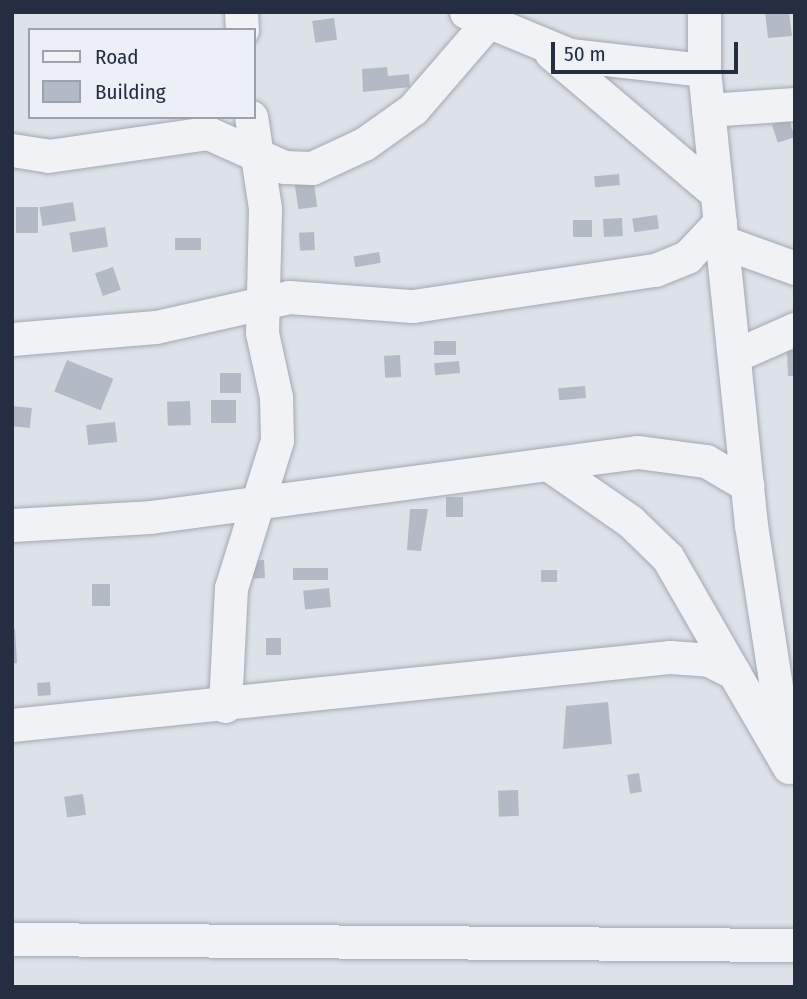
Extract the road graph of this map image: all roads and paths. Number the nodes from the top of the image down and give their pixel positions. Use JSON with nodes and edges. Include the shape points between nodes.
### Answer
{"nodes":[{"id":1,"x":704,"y":12,"type":"edge"},
{"id":2,"x":478,"y":15,"type":"edge"},
{"id":3,"x":541,"y":45,"type":"junction"},
{"id":4,"x":704,"y":70,"type":"junction"},
{"id":5,"x":795,"y":104,"type":"edge"},
{"id":6,"x":708,"y":110,"type":"junction"},
{"id":7,"x":251,"y":119,"type":"edge"},
{"id":8,"x":12,"y":150,"type":"edge"},
{"id":9,"x":257,"y":153,"type":"junction"},
{"id":10,"x":720,"y":219,"type":"junction"},
{"id":11,"x":795,"y":268,"type":"edge"},
{"id":12,"x":260,"y":306,"type":"junction"},
{"id":13,"x":795,"y":329,"type":"edge"},
{"id":14,"x":12,"y":338,"type":"edge"},
{"id":15,"x":734,"y":356,"type":"junction"},
{"id":16,"x":552,"y":467,"type":"junction"},
{"id":17,"x":747,"y":485,"type":"junction"},
{"id":18,"x":259,"y":503,"type":"junction"},
{"id":19,"x":12,"y":525,"type":"edge"},
{"id":20,"x":782,"y":662,"type":"edge"},
{"id":21,"x":734,"y":673,"type":"junction"},
{"id":22,"x":225,"y":706,"type":"junction"},
{"id":23,"x":12,"y":725,"type":"edge"},
{"id":24,"x":792,"y":771,"type":"edge"},
{"id":25,"x":12,"y":939,"type":"edge"},
{"id":26,"x":795,"y":945,"type":"edge"}],
"edges":[{"from":1,"to":4,"type":"street"},
{"from":2,"to":3,"type":"street"},
{"from":2,"to":9,"type":"street","via":[[435,89],[364,144],[312,168],[284,167]]},
{"from":3,"to":4,"type":"street","via":[[599,61]]},
{"from":3,"to":10,"type":"street"},
{"from":4,"to":6,"type":"street"},
{"from":5,"to":6,"type":"street"},
{"from":6,"to":10,"type":"street"},
{"from":7,"to":9,"type":"street"},
{"from":8,"to":9,"type":"street","via":[[48,156],[194,132]]},
{"from":9,"to":12,"type":"street","via":[[265,208]]},
{"from":10,"to":11,"type":"street"},
{"from":10,"to":12,"type":"street","via":[[687,257],[655,271],[440,304],[386,306],[310,296]]},
{"from":10,"to":15,"type":"street"},
{"from":12,"to":14,"type":"street","via":[[156,327]]},
{"from":12,"to":18,"type":"street","via":[[278,418],[273,461]]},
{"from":13,"to":15,"type":"street"},
{"from":15,"to":17,"type":"street"},
{"from":16,"to":17,"type":"street","via":[[660,452],[706,461]]},
{"from":16,"to":18,"type":"street"},
{"from":16,"to":21,"type":"street","via":[[630,521],[668,558]]},
{"from":17,"to":20,"type":"street"},
{"from":18,"to":19,"type":"street","via":[[150,517]]},
{"from":18,"to":22,"type":"street","via":[[226,617]]},
{"from":20,"to":24,"type":"street"},
{"from":21,"to":22,"type":"street","via":[[709,660],[631,659]]},
{"from":21,"to":24,"type":"street"},
{"from":22,"to":23,"type":"street"},
{"from":25,"to":26,"type":"street"}]}
